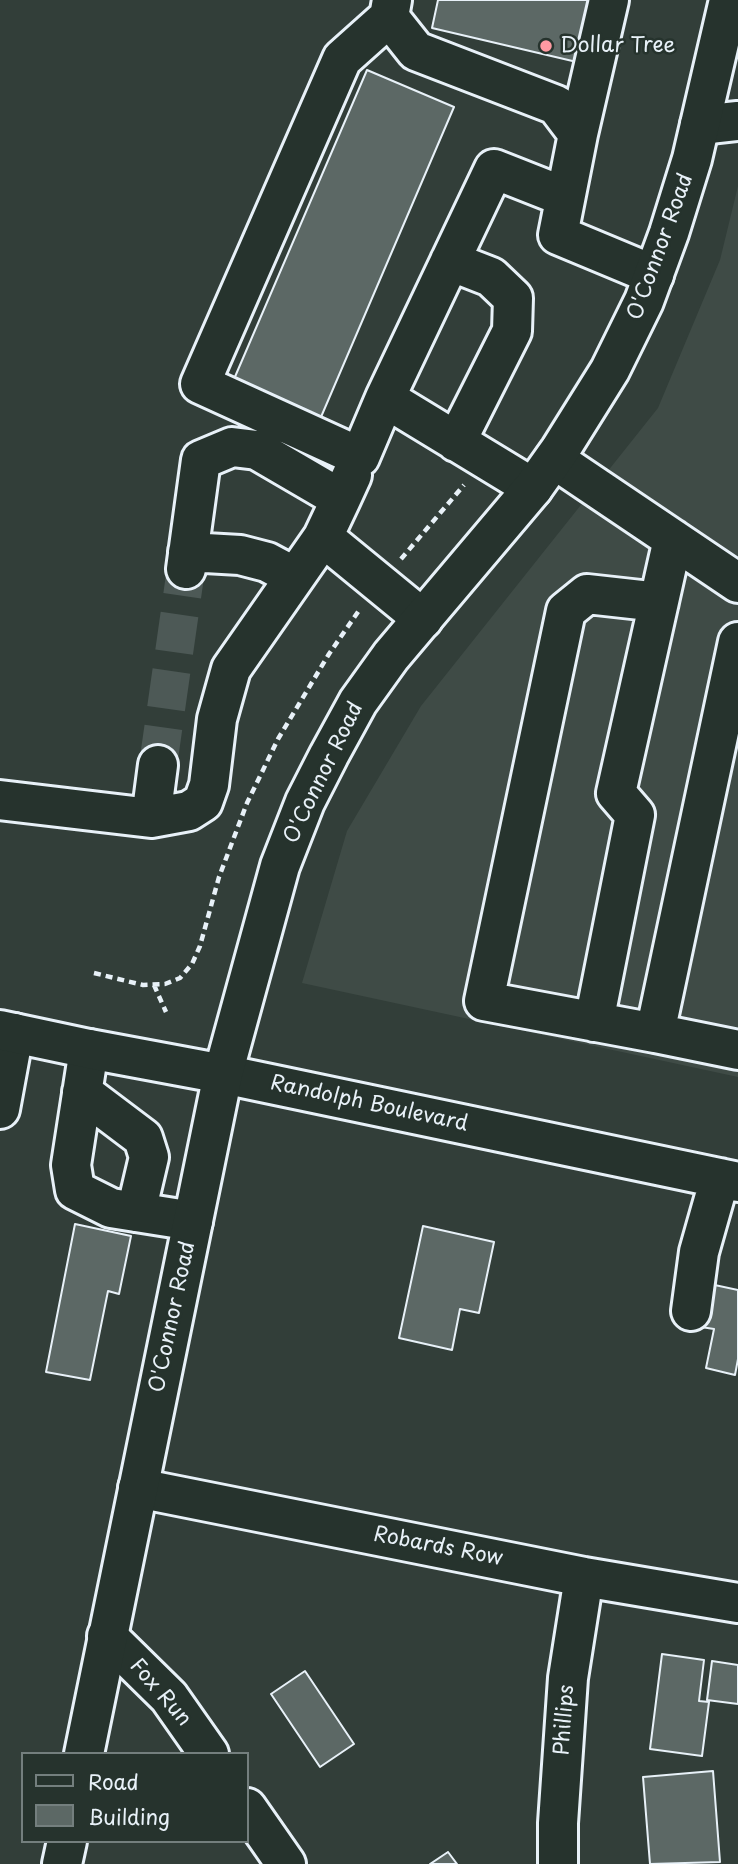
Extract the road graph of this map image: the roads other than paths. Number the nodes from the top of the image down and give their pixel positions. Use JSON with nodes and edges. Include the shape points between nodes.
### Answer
{"nodes":[{"id":1,"x":610,"y":0,"type":"edge"},
{"id":2,"x":729,"y":0,"type":"edge"},
{"id":3,"x":390,"y":8,"type":"edge"},
{"id":4,"x":738,"y":121,"type":"edge"},
{"id":5,"x":700,"y":125,"type":"junction"},
{"id":6,"x":578,"y":134,"type":"junction"},
{"id":7,"x":565,"y":197,"type":"junction"},
{"id":8,"x":450,"y":261,"type":"junction"},
{"id":9,"x":654,"y":275,"type":"junction"},
{"id":10,"x":385,"y":398,"type":"junction"},
{"id":11,"x":456,"y":442,"type":"junction"},
{"id":12,"x":360,"y":457,"type":"junction"},
{"id":13,"x":543,"y":473,"type":"junction"},
{"id":14,"x":341,"y":499,"type":"junction"},
{"id":15,"x":323,"y":537,"type":"junction"},
{"id":16,"x":673,"y":539,"type":"junction"},
{"id":17,"x":295,"y":577,"type":"junction"},
{"id":18,"x":738,"y":583,"type":"edge"},
{"id":19,"x":659,"y":602,"type":"junction"},
{"id":20,"x":423,"y":618,"type":"junction"},
{"id":21,"x":738,"y":642,"type":"edge"},
{"id":22,"x":158,"y":765,"type":"tunnel mouth"},
{"id":23,"x":0,"y":800,"type":"edge"},
{"id":24,"x":150,"y":818,"type":"junction"},
{"id":25,"x":594,"y":1022,"type":"junction"},
{"id":26,"x":7,"y":1031,"type":"edge"},
{"id":27,"x":655,"y":1033,"type":"junction"},
{"id":28,"x":89,"y":1049,"type":"junction"},
{"id":29,"x":738,"y":1050,"type":"edge"},
{"id":30,"x":223,"y":1074,"type":"junction"},
{"id":31,"x":82,"y":1092,"type":"junction"},
{"id":32,"x":0,"y":1109,"type":"edge"},
{"id":33,"x":729,"y":1180,"type":"edge"},
{"id":34,"x":136,"y":1212,"type":"junction"},
{"id":35,"x":192,"y":1221,"type":"junction"},
{"id":36,"x":691,"y":1311,"type":"dead end"},
{"id":37,"x":138,"y":1488,"type":"junction"},
{"id":38,"x":584,"y":1577,"type":"junction"},
{"id":39,"x":738,"y":1603,"type":"edge"},
{"id":40,"x":107,"y":1636,"type":"junction"},
{"id":41,"x":84,"y":1752,"type":"edge"},
{"id":42,"x":208,"y":1752,"type":"edge"},
{"id":43,"x":248,"y":1809,"type":"edge"},
{"id":44,"x":67,"y":1843,"type":"edge"},
{"id":45,"x":62,"y":1864,"type":"edge"},
{"id":46,"x":286,"y":1864,"type":"edge"},
{"id":47,"x":558,"y":1864,"type":"edge"}],
"edges":[{"from":1,"to":6,"type":"main road"},
{"from":2,"to":5,"type":"main road","name":"O'Connor Road"},
{"from":3,"to":6,"type":"main road","via":[[416,51],[556,105]]},
{"from":3,"to":12,"type":"main road","via":[[342,59],[200,384]]},
{"from":4,"to":5,"type":"main road"},
{"from":5,"to":9,"type":"main road","name":"O'Connor Road"},
{"from":6,"to":7,"type":"main road"},
{"from":7,"to":8,"type":"main road","via":[[494,169]]},
{"from":7,"to":9,"type":"main road","via":[[558,235]]},
{"from":8,"to":10,"type":"main road"},
{"from":8,"to":11,"type":"main road","via":[[491,277],[513,299],[512,331]]},
{"from":9,"to":13,"type":"main road","name":"O'Connor Road","via":[[610,370]]},
{"from":10,"to":11,"type":"main road"},
{"from":10,"to":12,"type":"main road"},
{"from":11,"to":13,"type":"main road"},
{"from":12,"to":14,"type":"main road"},
{"from":13,"to":16,"type":"main road"},
{"from":13,"to":20,"type":"main road","name":"O'Connor Road"},
{"from":14,"to":15,"type":"main road"},
{"from":14,"to":17,"type":"main road","via":[[257,450],[232,447],[201,460],[187,561],[240,555],[267,562]]},
{"from":15,"to":17,"type":"main road"},
{"from":15,"to":20,"type":"main road"},
{"from":16,"to":18,"type":"main road"},
{"from":16,"to":19,"type":"main road"},
{"from":17,"to":24,"type":"main road","via":[[231,669],[217,719],[204,802],[189,811]]},
{"from":19,"to":25,"type":"main road","via":[[616,793],[635,815]]},
{"from":19,"to":25,"type":"main road","via":[[587,594],[566,611],[484,1001]]},
{"from":20,"to":30,"type":"main road","name":"O'Connor Road","via":[[358,702],[305,802],[280,866]]},
{"from":21,"to":27,"type":"main road"},
{"from":22,"to":24,"type":"main road"},
{"from":23,"to":24,"type":"main road"},
{"from":25,"to":27,"type":"main road"},
{"from":26,"to":28,"type":"main road","name":"Randolph Boulevard"},
{"from":26,"to":32,"type":"main road"},
{"from":27,"to":29,"type":"main road"},
{"from":28,"to":30,"type":"main road","name":"Randolph Boulevard"},
{"from":28,"to":31,"type":"main road"},
{"from":30,"to":33,"type":"main road","name":"Randolph Boulevard"},
{"from":30,"to":35,"type":"main road","name":"O'Connor Road"},
{"from":31,"to":34,"type":"main road","via":[[143,1138],[149,1157]]},
{"from":31,"to":34,"type":"main road","via":[[71,1165],[75,1190],[111,1209]]},
{"from":33,"to":36,"type":"main road","via":[[699,1252]]},
{"from":34,"to":35,"type":"main road"},
{"from":35,"to":37,"type":"main road","name":"O'Connor Road"},
{"from":37,"to":38,"type":"main road","name":"Robards Row"},
{"from":37,"to":40,"type":"main road","name":"O'Connor Road"},
{"from":38,"to":39,"type":"main road","name":"Robards Row"},
{"from":38,"to":47,"type":"main road","name":"Phillips","via":[[568,1678]]},
{"from":40,"to":41,"type":"main road","name":"O'Connor Road"},
{"from":40,"to":42,"type":"main road","name":"Fox Run","via":[[169,1697]]},
{"from":43,"to":46,"type":"main road"},
{"from":44,"to":45,"type":"main road"}]}
